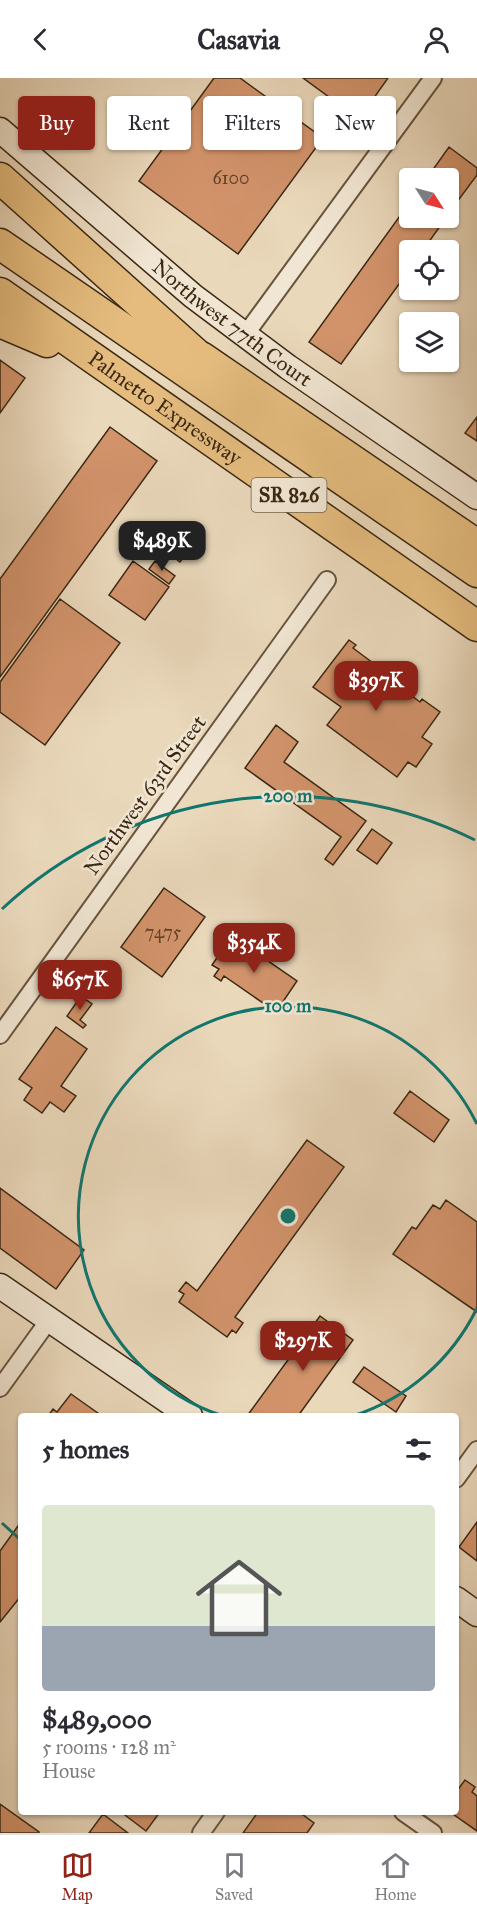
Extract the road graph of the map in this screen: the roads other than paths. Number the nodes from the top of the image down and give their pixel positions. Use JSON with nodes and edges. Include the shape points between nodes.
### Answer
{"nodes":[{"id":1,"x":433,"y":78,"type":"edge"},
{"id":2,"x":0,"y":130,"type":"edge"},
{"id":3,"x":0,"y":178,"type":"edge"},
{"id":4,"x":0,"y":226,"type":"edge"},
{"id":5,"x":0,"y":244,"type":"edge"},
{"id":6,"x":0,"y":275,"type":"edge"},
{"id":7,"x":0,"y":293,"type":"edge"},
{"id":8,"x":0,"y":322,"type":"edge"},
{"id":9,"x":245,"y":335,"type":"junction"},
{"id":10,"x":195,"y":353,"type":"junction"},
{"id":11,"x":99,"y":365,"type":"junction"},
{"id":12,"x":477,"y":497,"type":"edge"},
{"id":13,"x":477,"y":545,"type":"edge"},
{"id":14,"x":477,"y":572,"type":"edge"},
{"id":15,"x":327,"y":580,"type":"dead end"},
{"id":16,"x":477,"y":603,"type":"edge"},
{"id":17,"x":477,"y":626,"type":"edge"},
{"id":18,"x":0,"y":1035,"type":"edge"},
{"id":19,"x":0,"y":1286,"type":"edge"},
{"id":20,"x":49,"y":1320,"type":"junction"},
{"id":21,"x":0,"y":1388,"type":"edge"},
{"id":22,"x":186,"y":1413,"type":"edge"},
{"id":23,"x":477,"y":1450,"type":"edge"},
{"id":24,"x":459,"y":1475,"type":"edge"},
{"id":25,"x":459,"y":1601,"type":"edge"},
{"id":26,"x":477,"y":1614,"type":"edge"},
{"id":27,"x":214,"y":1815,"type":"edge"},
{"id":28,"x":407,"y":1815,"type":"edge"},
{"id":29,"x":201,"y":1833,"type":"edge"},
{"id":30,"x":433,"y":1833,"type":"edge"}],
"edges":[{"from":1,"to":9,"type":"street"},
{"from":2,"to":9,"type":"street","name":"Northwest 77th Court","via":[[157,266]]},
{"from":3,"to":10,"type":"highway"},
{"from":4,"to":10,"type":"highway","number":"SR 826"},
{"from":5,"to":14,"type":"highway"},
{"from":6,"to":16,"type":"highway"},
{"from":7,"to":11,"type":"highway","name":"Palmetto Expressway","number":"SR 826"},
{"from":8,"to":11,"type":"highway"},
{"from":9,"to":12,"type":"street","name":"Northwest 77th Court"},
{"from":10,"to":13,"type":"highway","number":"SR 826"},
{"from":11,"to":17,"type":"highway","name":"Palmetto Expressway","number":"SR 826"},
{"from":15,"to":18,"type":"street","name":"Northwest 63rd Street"},
{"from":19,"to":20,"type":"street"},
{"from":20,"to":21,"type":"street"},
{"from":20,"to":22,"type":"street"},
{"from":23,"to":24,"type":"street"},
{"from":25,"to":26,"type":"street"},
{"from":27,"to":29,"type":"street"},
{"from":28,"to":30,"type":"street"}]}
